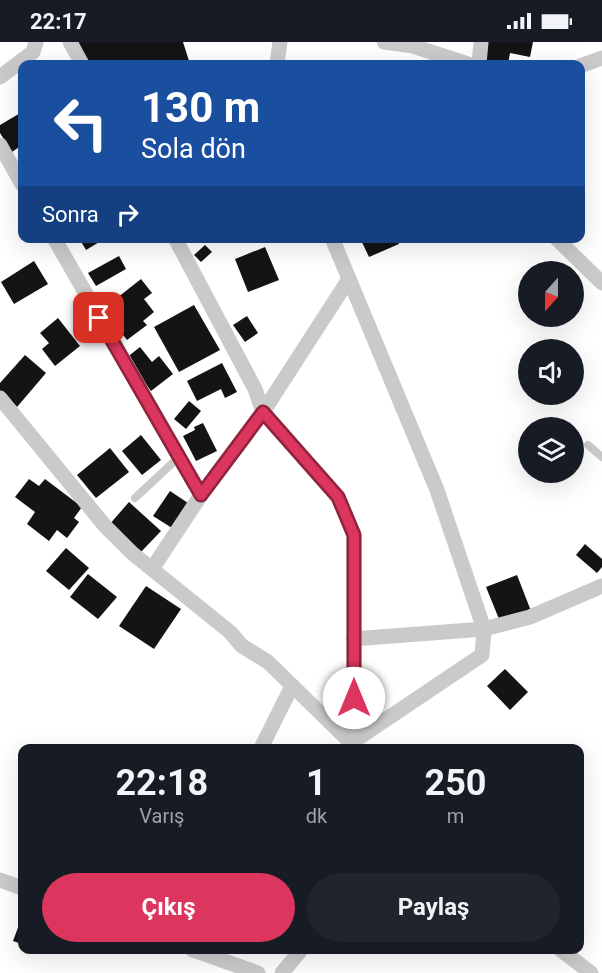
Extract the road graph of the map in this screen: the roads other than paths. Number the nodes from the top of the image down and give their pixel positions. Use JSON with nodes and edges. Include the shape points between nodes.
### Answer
{"nodes":[{"id":1,"x":36,"y":42,"type":"edge"},
{"id":2,"x":70,"y":42,"type":"edge"},
{"id":3,"x":280,"y":42,"type":"edge"},
{"id":4,"x":384,"y":42,"type":"edge"},
{"id":5,"x":481,"y":42,"type":"edge"},
{"id":6,"x":602,"y":58,"type":"edge"},
{"id":7,"x":22,"y":60,"type":"edge"},
{"id":8,"x":80,"y":60,"type":"edge"},
{"id":9,"x":277,"y":60,"type":"edge"},
{"id":10,"x":456,"y":60,"type":"edge"},
{"id":11,"x":479,"y":60,"type":"edge"},
{"id":12,"x":18,"y":63,"type":"edge"},
{"id":13,"x":585,"y":64,"type":"edge"},
{"id":14,"x":0,"y":77,"type":"edge"},
{"id":15,"x":0,"y":145,"type":"edge"},
{"id":16,"x":18,"y":177,"type":"edge"},
{"id":17,"x":57,"y":243,"type":"edge"},
{"id":18,"x":178,"y":243,"type":"edge"},
{"id":19,"x":334,"y":243,"type":"edge"},
{"id":20,"x":561,"y":243,"type":"edge"},
{"id":21,"x":349,"y":279,"type":"junction"},
{"id":22,"x":602,"y":283,"type":"edge"},
{"id":23,"x":0,"y":398,"type":"edge"},
{"id":24,"x":263,"y":412,"type":"junction"},
{"id":25,"x":588,"y":445,"type":"dead end"},
{"id":26,"x":179,"y":457,"type":"junction"},
{"id":27,"x":602,"y":457,"type":"edge"},
{"id":28,"x":201,"y":495,"type":"junction"},
{"id":29,"x":135,"y":498,"type":"dead end"},
{"id":30,"x":152,"y":569,"type":"junction"},
{"id":31,"x":602,"y":586,"type":"edge"},
{"id":32,"x":484,"y":629,"type":"junction"},
{"id":33,"x":353,"y":639,"type":"junction"},
{"id":34,"x":292,"y":686,"type":"junction"},
{"id":35,"x":263,"y":744,"type":"edge"},
{"id":36,"x":351,"y":744,"type":"edge"},
{"id":37,"x":353,"y":744,"type":"edge"},
{"id":38,"x":356,"y":744,"type":"edge"},
{"id":39,"x":0,"y":880,"type":"edge"},
{"id":40,"x":18,"y":887,"type":"edge"},
{"id":41,"x":204,"y":954,"type":"edge"},
{"id":42,"x":298,"y":954,"type":"edge"},
{"id":43,"x":566,"y":954,"type":"edge"},
{"id":44,"x":258,"y":973,"type":"edge"},
{"id":45,"x":282,"y":973,"type":"edge"},
{"id":46,"x":591,"y":973,"type":"edge"}],
"edges":[{"from":1,"to":7,"type":"street","via":[[33,51]]},
{"from":2,"to":8,"type":"street"},
{"from":3,"to":9,"type":"street"},
{"from":4,"to":10,"type":"street","via":[[413,46]]},
{"from":5,"to":11,"type":"street"},
{"from":6,"to":13,"type":"street"},
{"from":12,"to":14,"type":"street"},
{"from":15,"to":16,"type":"street"},
{"from":17,"to":26,"type":"street"},
{"from":18,"to":24,"type":"street","via":[[255,389]]},
{"from":19,"to":21,"type":"street"},
{"from":20,"to":22,"type":"street"},
{"from":21,"to":24,"type":"street"},
{"from":21,"to":32,"type":"street","via":[[437,490]]},
{"from":23,"to":30,"type":"street","via":[[105,526]]},
{"from":24,"to":28,"type":"street"},
{"from":24,"to":33,"type":"street","via":[[338,497],[354,535]]},
{"from":25,"to":27,"type":"lane"},
{"from":26,"to":28,"type":"street"},
{"from":26,"to":29,"type":"lane"},
{"from":28,"to":30,"type":"street"},
{"from":30,"to":34,"type":"street","via":[[242,646],[268,662]]},
{"from":31,"to":32,"type":"street","via":[[530,617]]},
{"from":32,"to":33,"type":"street"},
{"from":32,"to":38,"type":"street","via":[[482,655]]},
{"from":33,"to":37,"type":"street"},
{"from":34,"to":35,"type":"street"},
{"from":34,"to":36,"type":"street"},
{"from":39,"to":40,"type":"street"},
{"from":41,"to":44,"type":"street"},
{"from":42,"to":45,"type":"street"},
{"from":43,"to":46,"type":"street"}]}
